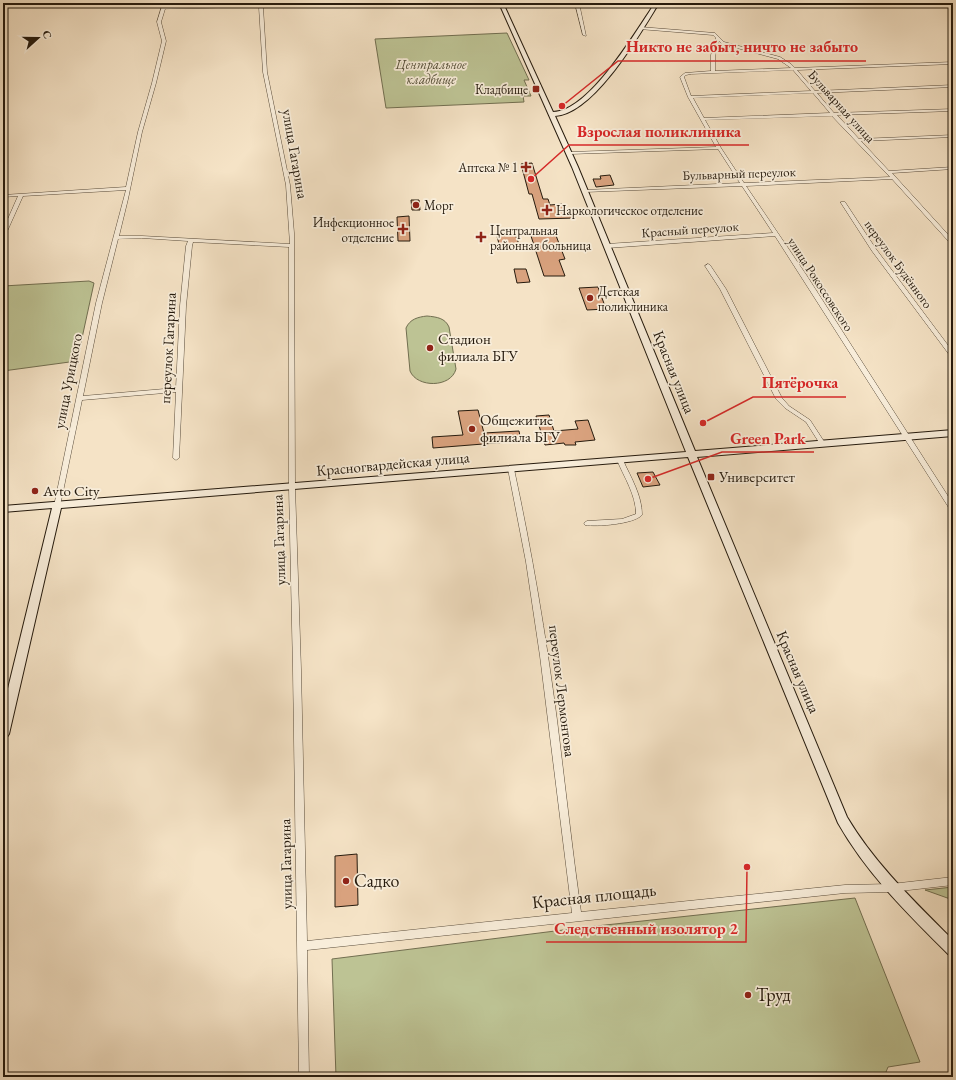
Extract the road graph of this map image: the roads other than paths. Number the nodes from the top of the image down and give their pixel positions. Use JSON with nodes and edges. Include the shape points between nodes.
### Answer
{"nodes":[{"id":1,"x":165,"y":3,"type":"edge"},
{"id":2,"x":367,"y":3,"type":"edge"},
{"id":3,"x":502,"y":3,"type":"edge"},
{"id":4,"x":577,"y":3,"type":"edge"},
{"id":5,"x":657,"y":3,"type":"edge"},
{"id":6,"x":261,"y":6,"type":"junction"},
{"id":7,"x":165,"y":8,"type":"junction"},
{"id":8,"x":640,"y":28,"type":"junction"},
{"id":9,"x":585,"y":35,"type":"dead end"},
{"id":10,"x":718,"y":38,"type":"junction"},
{"id":11,"x":953,"y":46,"type":"edge"},
{"id":12,"x":953,"y":56,"type":"edge"},
{"id":13,"x":953,"y":63,"type":"edge"},
{"id":14,"x":795,"y":70,"type":"junction"},
{"id":15,"x":714,"y":72,"type":"junction"},
{"id":16,"x":953,"y":86,"type":"edge"},
{"id":17,"x":814,"y":92,"type":"junction"},
{"id":18,"x":690,"y":97,"type":"junction"},
{"id":19,"x":571,"y":110,"type":"junction"},
{"id":20,"x":953,"y":110,"type":"edge"},
{"id":21,"x":553,"y":114,"type":"junction"},
{"id":22,"x":834,"y":114,"type":"junction"},
{"id":23,"x":702,"y":119,"type":"junction"},
{"id":24,"x":557,"y":124,"type":"junction"},
{"id":25,"x":953,"y":136,"type":"edge"},
{"id":26,"x":858,"y":140,"type":"junction"},
{"id":27,"x":719,"y":148,"type":"junction"},
{"id":28,"x":570,"y":153,"type":"junction"},
{"id":29,"x":953,"y":168,"type":"edge"},
{"id":30,"x":889,"y":172,"type":"junction"},
{"id":31,"x":894,"y":178,"type":"junction"},
{"id":32,"x":742,"y":184,"type":"junction"},
{"id":33,"x":128,"y":188,"type":"junction"},
{"id":34,"x":585,"y":191,"type":"junction"},
{"id":35,"x":3,"y":196,"type":"edge"},
{"id":36,"x":21,"y":196,"type":"junction"},
{"id":37,"x":843,"y":203,"type":"dead end"},
{"id":38,"x":775,"y":234,"type":"junction"},
{"id":39,"x":3,"y":236,"type":"edge"},
{"id":40,"x":116,"y":238,"type":"junction"},
{"id":41,"x":191,"y":240,"type":"junction"},
{"id":42,"x":953,"y":243,"type":"edge"},
{"id":43,"x":291,"y":246,"type":"junction"},
{"id":44,"x":607,"y":246,"type":"junction"},
{"id":45,"x":708,"y":266,"type":"dead end"},
{"id":46,"x":953,"y":356,"type":"edge"},
{"id":47,"x":178,"y":390,"type":"junction"},
{"id":48,"x":80,"y":398,"type":"junction"},
{"id":49,"x":953,"y":433,"type":"edge"},
{"id":50,"x":906,"y":437,"type":"junction"},
{"id":51,"x":822,"y":443,"type":"junction"},
{"id":52,"x":691,"y":454,"type":"junction"},
{"id":53,"x":176,"y":458,"type":"dead end"},
{"id":54,"x":620,"y":460,"type":"junction"},
{"id":55,"x":511,"y":469,"type":"junction"},
{"id":56,"x":292,"y":488,"type":"junction"},
{"id":57,"x":57,"y":506,"type":"junction"},
{"id":58,"x":3,"y":509,"type":"edge"},
{"id":59,"x":953,"y":509,"type":"edge"},
{"id":60,"x":587,"y":523,"type":"dead end"},
{"id":61,"x":3,"y":734,"type":"edge"},
{"id":62,"x":953,"y":881,"type":"edge"},
{"id":63,"x":891,"y":888,"type":"junction"},
{"id":64,"x":577,"y":917,"type":"junction"},
{"id":65,"x":301,"y":946,"type":"junction"},
{"id":66,"x":953,"y":949,"type":"edge"},
{"id":67,"x":304,"y":1077,"type":"edge"}],
"edges":[{"from":1,"to":7,"type":"street","name":"улица Урицкого"},
{"from":2,"to":6,"type":"street"},
{"from":3,"to":21,"type":"main road","name":"Красная улица","via":[[518,44]]},
{"from":4,"to":9,"type":"street"},
{"from":5,"to":8,"type":"main road"},
{"from":6,"to":7,"type":"street"},
{"from":6,"to":43,"type":"street","name":"улица Гагарина","via":[[265,72],[288,185]]},
{"from":7,"to":33,"type":"street","name":"улица Урицкого","via":[[159,22],[164,41]]},
{"from":8,"to":10,"type":"street","name":"Бульварная улица","via":[[711,34]]},
{"from":8,"to":19,"type":"main road","via":[[598,87]]},
{"from":10,"to":14,"type":"street","name":"Бульварная улица","via":[[726,44],[781,59]]},
{"from":10,"to":15,"type":"street","via":[[713,55]]},
{"from":11,"to":12,"type":"street"},
{"from":13,"to":14,"type":"street"},
{"from":14,"to":15,"type":"street"},
{"from":14,"to":17,"type":"street","name":"Бульварная улица"},
{"from":15,"to":18,"type":"street","name":"улица Рокоссовского","via":[[685,74],[682,78]]},
{"from":16,"to":17,"type":"street"},
{"from":17,"to":18,"type":"street"},
{"from":17,"to":22,"type":"street","name":"Бульварная улица"},
{"from":18,"to":23,"type":"street","name":"улица Рокоссовского"},
{"from":19,"to":21,"type":"main road"},
{"from":19,"to":24,"type":"main road","via":[[560,118]]},
{"from":20,"to":22,"type":"street"},
{"from":21,"to":24,"type":"main road","name":"Красная улица"},
{"from":22,"to":23,"type":"street"},
{"from":22,"to":26,"type":"street","name":"Бульварная улица"},
{"from":23,"to":27,"type":"street","name":"улица Рокоссовского"},
{"from":24,"to":28,"type":"main road","name":"Красная улица"},
{"from":25,"to":26,"type":"street"},
{"from":26,"to":30,"type":"street","name":"Бульварная улица"},
{"from":27,"to":28,"type":"street"},
{"from":27,"to":32,"type":"street","name":"улица Рокоссовского"},
{"from":28,"to":34,"type":"main road","name":"Красная улица"},
{"from":29,"to":30,"type":"street"},
{"from":30,"to":31,"type":"street","name":"Бульварная улица"},
{"from":31,"to":32,"type":"street","name":"Бульварный переулок"},
{"from":31,"to":42,"type":"street","name":"Бульварная улица"},
{"from":32,"to":34,"type":"street","name":"Бульварный переулок"},
{"from":32,"to":38,"type":"street","name":"улица Рокоссовского"},
{"from":33,"to":36,"type":"street"},
{"from":33,"to":40,"type":"street","name":"улица Урицкого"},
{"from":34,"to":44,"type":"main road","name":"Красная улица"},
{"from":35,"to":36,"type":"street"},
{"from":36,"to":39,"type":"street"},
{"from":37,"to":46,"type":"street","name":"переулок Будённого","via":[[874,250]]},
{"from":38,"to":44,"type":"street","name":"Красный переулок"},
{"from":38,"to":50,"type":"street","name":"улица Рокоссовского"},
{"from":40,"to":41,"type":"street"},
{"from":40,"to":48,"type":"street","name":"улица Урицкого","via":[[99,303]]},
{"from":41,"to":43,"type":"street"},
{"from":41,"to":47,"type":"street","name":"переулок Гагарина","via":[[183,306]]},
{"from":43,"to":56,"type":"street","name":"улица Гагарина"},
{"from":44,"to":52,"type":"main road","name":"Красная улица"},
{"from":45,"to":51,"type":"street","via":[[723,289],[779,399],[787,408],[808,421]]},
{"from":47,"to":48,"type":"street"},
{"from":47,"to":53,"type":"street","name":"переулок Гагарина"},
{"from":48,"to":57,"type":"street","name":"улица Урицкого"},
{"from":49,"to":50,"type":"main road","name":"Красногвардейская улица"},
{"from":50,"to":51,"type":"main road","name":"Красногвардейская улица"},
{"from":50,"to":59,"type":"street","name":"улица Рокоссовского"},
{"from":51,"to":52,"type":"main road","name":"Красногвардейская улица"},
{"from":52,"to":54,"type":"main road","name":"Красногвардейская улица"},
{"from":52,"to":63,"type":"main road","name":"Красная улица","via":[[842,819],[861,851]]},
{"from":54,"to":55,"type":"main road","name":"Красногвардейская улица"},
{"from":54,"to":60,"type":"street","via":[[634,494],[639,515],[628,520]]},
{"from":55,"to":56,"type":"main road","name":"Красногвардейская улица"},
{"from":55,"to":64,"type":"street","name":"переулок Лермонтова","via":[[537,608]]},
{"from":56,"to":57,"type":"main road","name":"Красногвардейская улица"},
{"from":56,"to":65,"type":"street","name":"улица Гагарина"},
{"from":57,"to":58,"type":"main road","name":"Красногвардейская улица"},
{"from":57,"to":61,"type":"main road","name":"улица Урицкого"},
{"from":62,"to":63,"type":"street","name":"Красная площадь"},
{"from":63,"to":64,"type":"street","name":"Красная площадь","via":[[845,888]]},
{"from":63,"to":66,"type":"main road"},
{"from":64,"to":65,"type":"street","name":"Красная площадь"},
{"from":65,"to":67,"type":"street","name":"улица Гагарина"}]}
